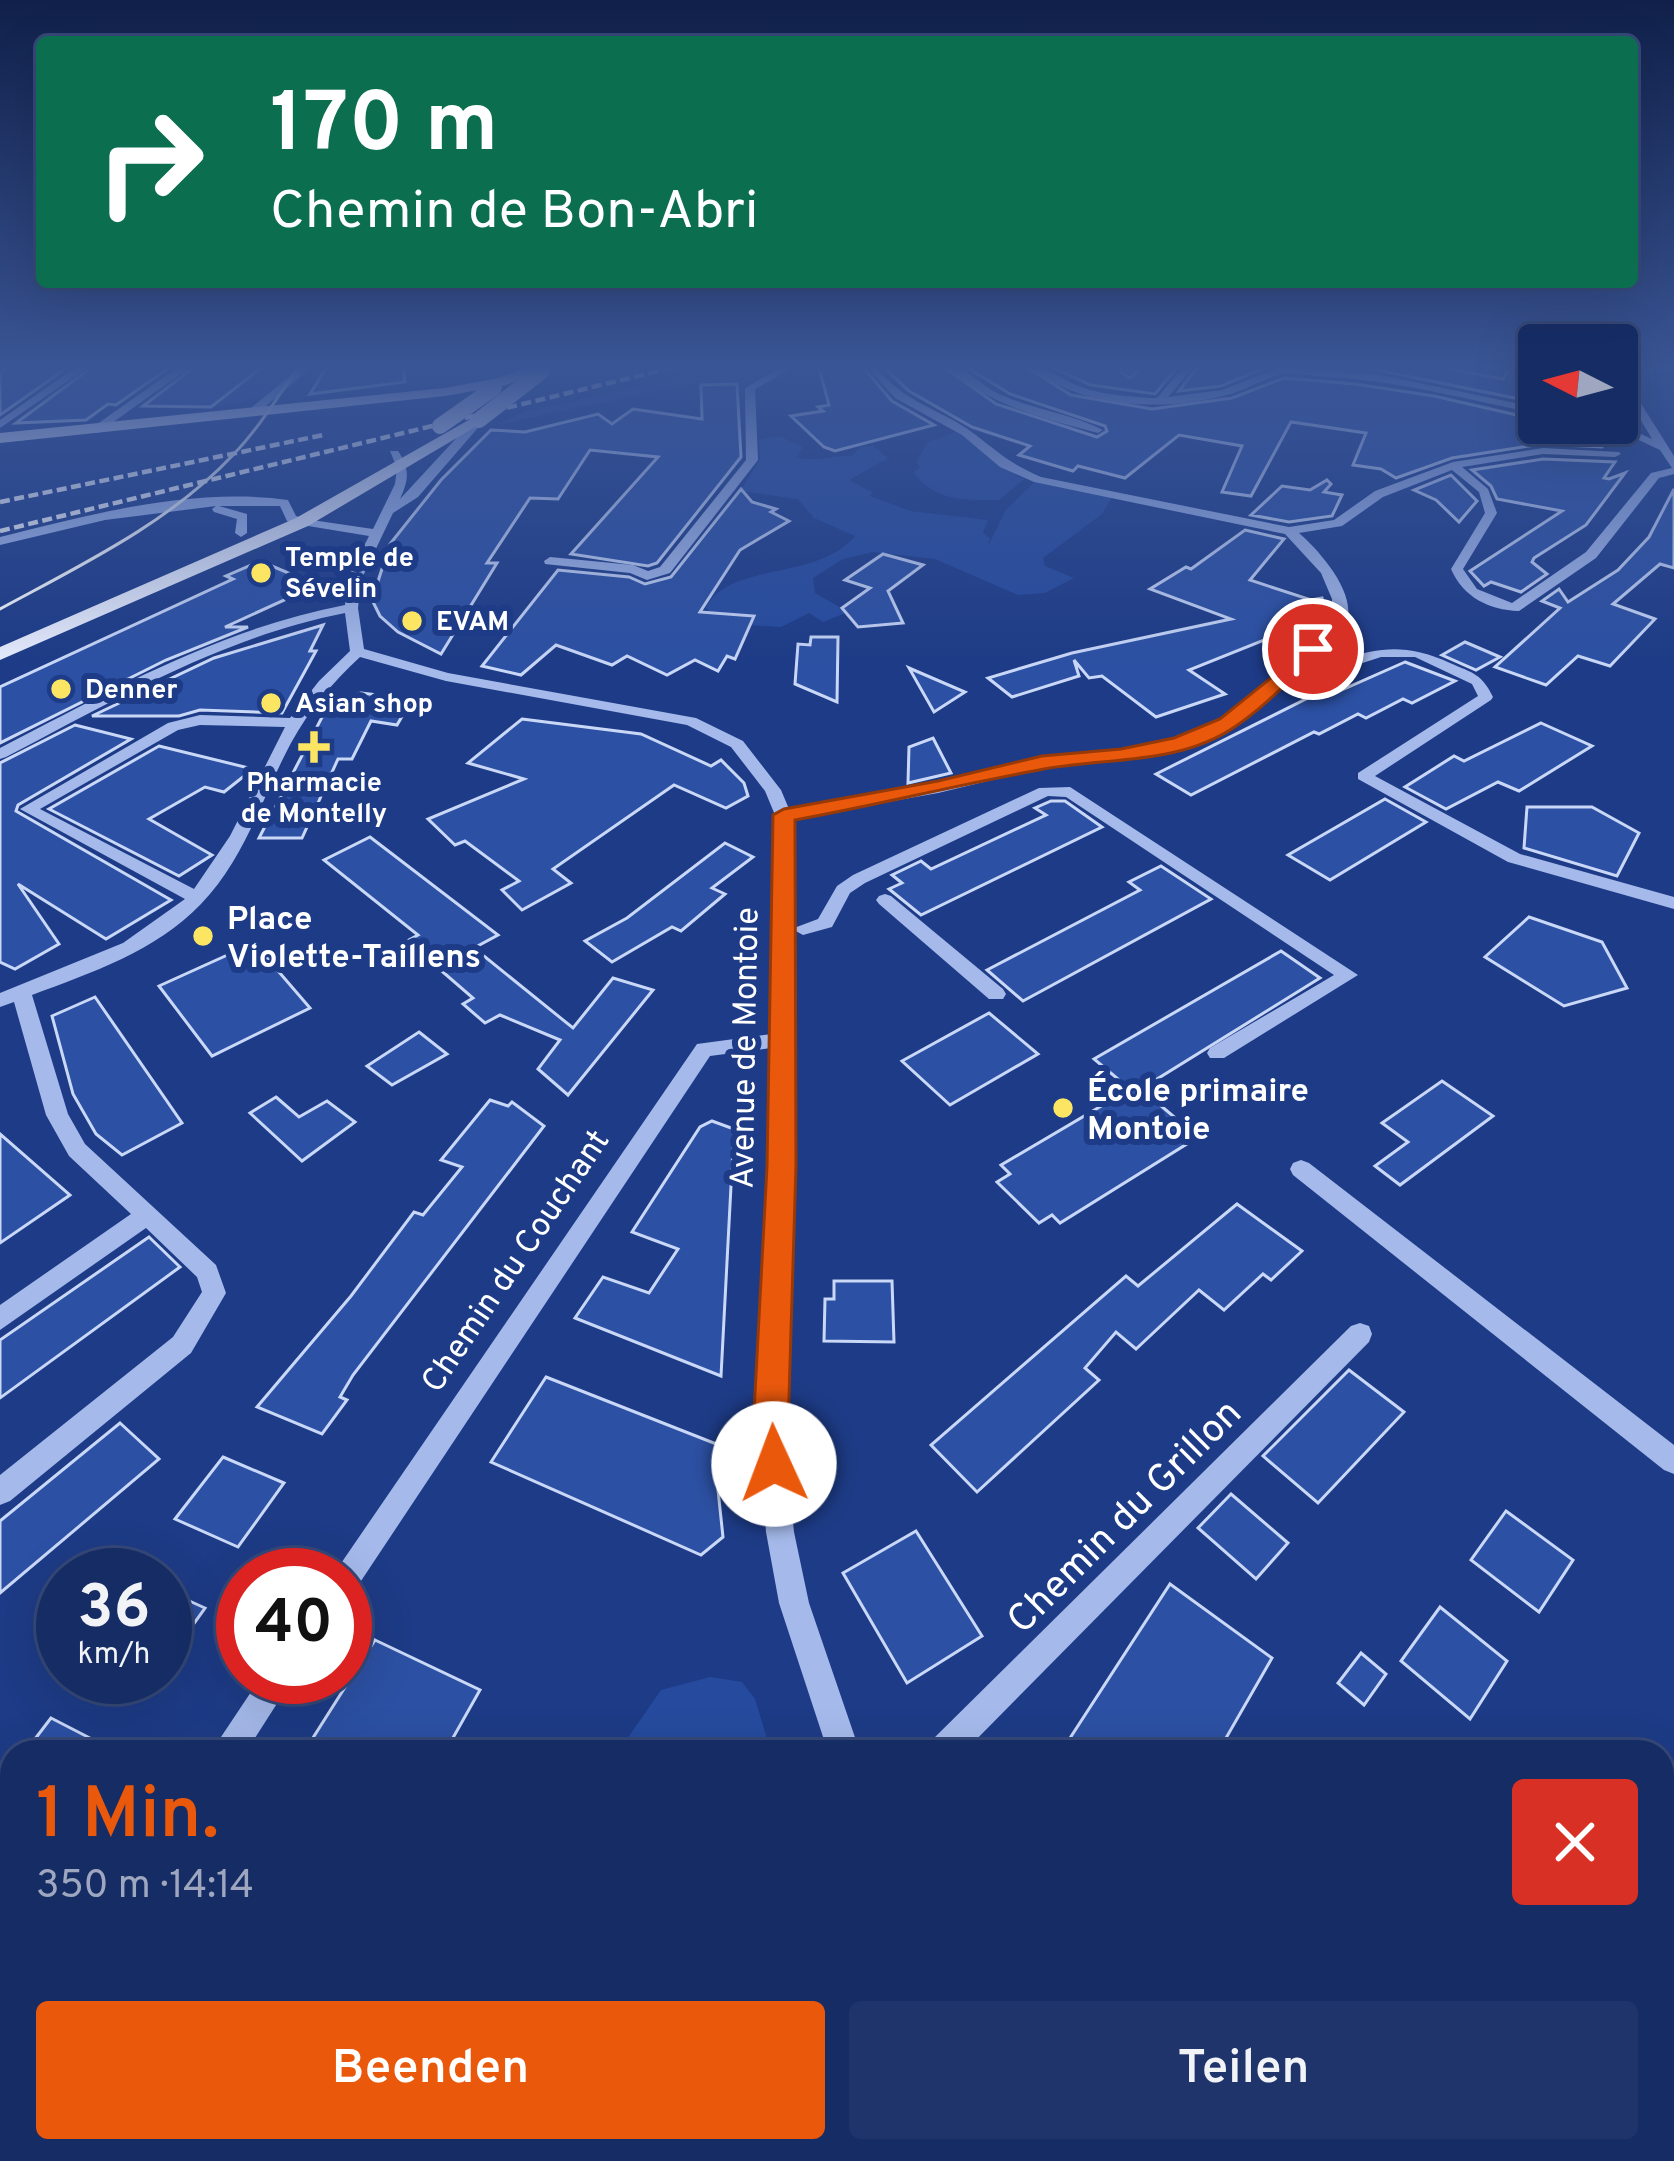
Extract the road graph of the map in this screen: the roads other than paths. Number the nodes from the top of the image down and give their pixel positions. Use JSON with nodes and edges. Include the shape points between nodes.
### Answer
{"nodes":[{"id":1,"x":390,"y":466,"type":"edge"},
{"id":2,"x":393,"y":466,"type":"edge"},
{"id":3,"x":399,"y":466,"type":"edge"},
{"id":4,"x":439,"y":466,"type":"edge"},
{"id":5,"x":747,"y":466,"type":"edge"},
{"id":6,"x":1004,"y":466,"type":"edge"},
{"id":7,"x":1448,"y":466,"type":"edge"},
{"id":8,"x":1456,"y":466,"type":"edge"},
{"id":9,"x":1664,"y":466,"type":"edge"},
{"id":10,"x":188,"y":506,"type":"junction"},
{"id":11,"x":383,"y":516,"type":"junction"},
{"id":12,"x":295,"y":517,"type":"junction"},
{"id":13,"x":1289,"y":531,"type":"junction"},
{"id":14,"x":241,"y":533,"type":"junction"},
{"id":15,"x":374,"y":533,"type":"junction"},
{"id":16,"x":0,"y":542,"type":"edge"},
{"id":17,"x":550,"y":561,"type":"dead end"},
{"id":18,"x":351,"y":608,"type":"junction"},
{"id":19,"x":0,"y":636,"type":"edge"},
{"id":20,"x":357,"y":652,"type":"junction"},
{"id":21,"x":0,"y":654,"type":"edge"},
{"id":22,"x":1272,"y":688,"type":"junction"},
{"id":23,"x":294,"y":723,"type":"junction"},
{"id":24,"x":0,"y":754,"type":"edge"},
{"id":25,"x":784,"y":815,"type":"junction"},
{"id":26,"x":197,"y":898,"type":"junction"},
{"id":27,"x":885,"y":900,"type":"dead end"},
{"id":28,"x":1674,"y":903,"type":"edge"},
{"id":29,"x":803,"y":929,"type":"dead end"},
{"id":30,"x":996,"y":994,"type":"dead end"},
{"id":31,"x":11,"y":996,"type":"edge"},
{"id":32,"x":782,"y":1040,"type":"junction"},
{"id":33,"x":1217,"y":1053,"type":"dead end"},
{"id":34,"x":1301,"y":1168,"type":"dead end"},
{"id":35,"x":147,"y":1215,"type":"junction"},
{"id":36,"x":0,"y":1318,"type":"edge"},
{"id":37,"x":1360,"y":1334,"type":"dead end"},
{"id":38,"x":1674,"y":1461,"type":"edge"},
{"id":39,"x":0,"y":1492,"type":"edge"},
{"id":40,"x":367,"y":1548,"type":"edge"},
{"id":41,"x":260,"y":1704,"type":"edge"},
{"id":42,"x":235,"y":1740,"type":"edge"},
{"id":43,"x":837,"y":1740,"type":"edge"},
{"id":44,"x":954,"y":1740,"type":"edge"}],
"edges":[{"from":1,"to":12,"type":"main road"},
{"from":2,"to":12,"type":"main road","via":[[355,495]]},
{"from":3,"to":11,"type":"street","via":[[395,500]]},
{"from":4,"to":11,"type":"street"},
{"from":5,"to":17,"type":"street","via":[[665,569],[647,576]]},
{"from":6,"to":13,"type":"street","via":[[1038,481]]},
{"from":7,"to":13,"type":"street","via":[[1378,494],[1338,523]]},
{"from":8,"to":9,"type":"street","via":[[1489,501],[1487,525],[1456,569],[1464,587],[1514,608],[1591,555]]},
{"from":10,"to":12,"type":"street"},
{"from":10,"to":14,"type":"street","via":[[237,512]]},
{"from":10,"to":16,"type":"street"},
{"from":11,"to":15,"type":"street"},
{"from":12,"to":14,"type":"main road"},
{"from":12,"to":15,"type":"street"},
{"from":12,"to":21,"type":"main road"},
{"from":13,"to":22,"type":"street","via":[[1320,559],[1343,612],[1339,626]]},
{"from":14,"to":19,"type":"main road"},
{"from":15,"to":18,"type":"street"},
{"from":18,"to":20,"type":"street"},
{"from":18,"to":24,"type":"street","via":[[228,642]]},
{"from":20,"to":23,"type":"street"},
{"from":20,"to":25,"type":"street","via":[[446,677],[707,726],[748,754]]},
{"from":22,"to":25,"type":"street","via":[[1227,724],[1180,743]]},
{"from":22,"to":28,"type":"street","via":[[1389,651],[1417,653],[1467,675],[1486,697],[1364,776],[1514,858]]},
{"from":23,"to":26,"type":"street"},
{"from":23,"to":26,"type":"street","via":[[173,726],[28,808]]},
{"from":25,"to":32,"type":"street","name":"Avenue de Montoie"},
{"from":26,"to":31,"type":"street","via":[[138,941]]},
{"from":27,"to":30,"type":"street"},
{"from":29,"to":33,"type":"street","via":[[825,923],[843,890],[860,879],[1045,791],[1070,792],[1348,975]]},
{"from":31,"to":35,"type":"street","via":[[77,1150]]},
{"from":32,"to":40,"type":"street","name":"Chemin du Couchant","via":[[704,1049]]},
{"from":32,"to":43,"type":"street","name":"Avenue de Montoie","via":[[771,1431],[794,1604]]},
{"from":34,"to":38,"type":"street"},
{"from":35,"to":36,"type":"street"},
{"from":35,"to":39,"type":"street","via":[[208,1272],[214,1293],[182,1345]]},
{"from":37,"to":44,"type":"street","name":"Chemin du Grillon"},
{"from":41,"to":42,"type":"street"}]}
